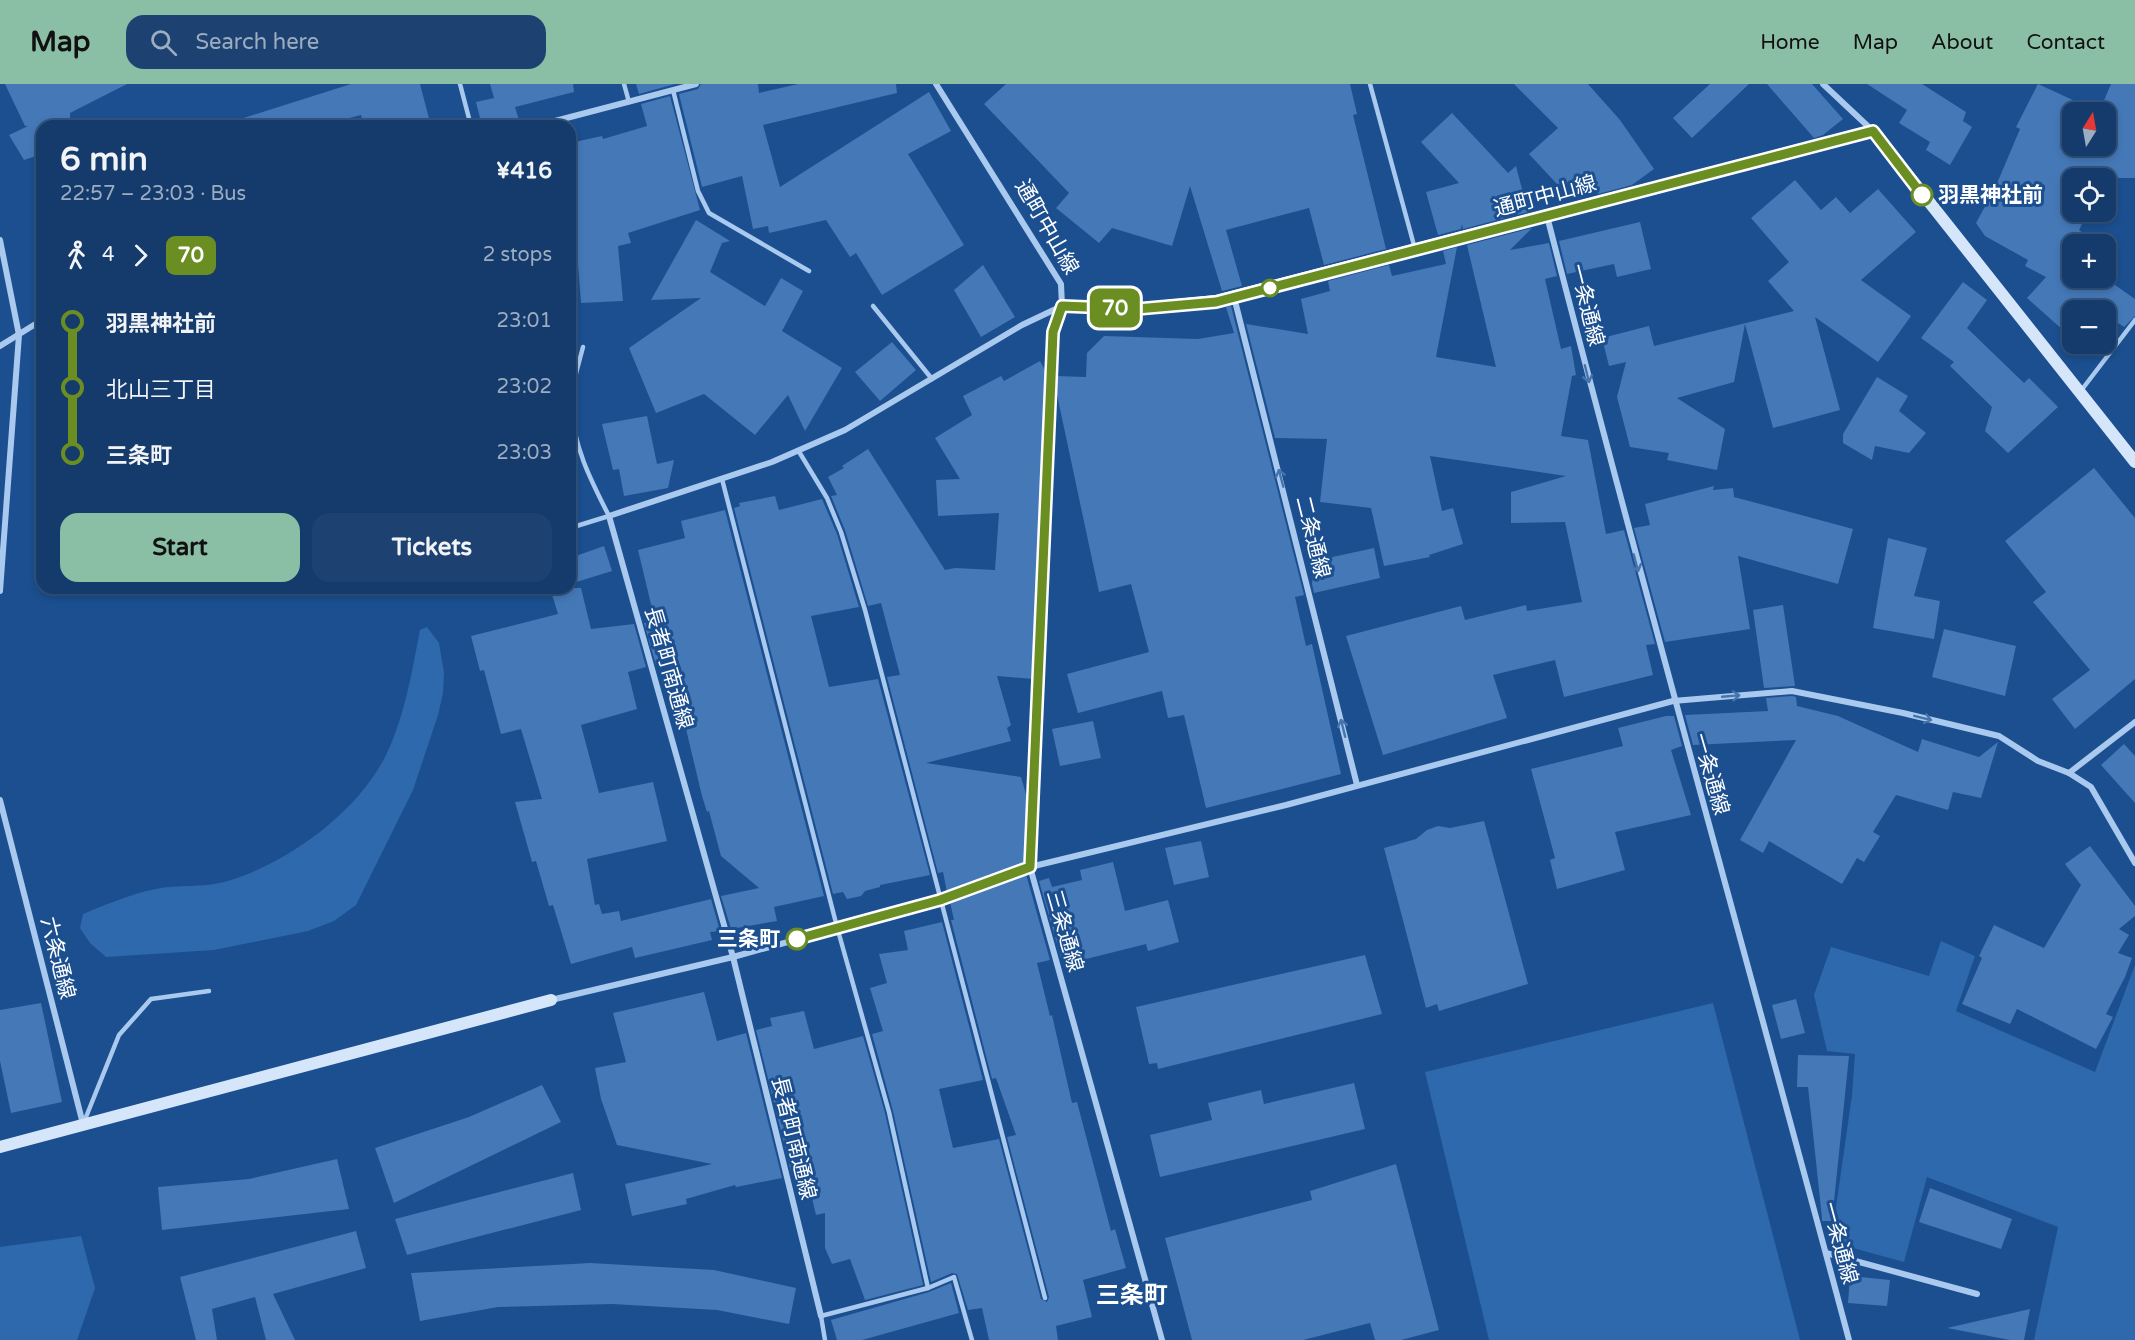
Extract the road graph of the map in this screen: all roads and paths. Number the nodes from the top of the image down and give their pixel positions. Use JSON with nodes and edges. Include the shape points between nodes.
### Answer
{"nodes":[{"id":1,"x":460,"y":84,"type":"edge"},
{"id":2,"x":624,"y":84,"type":"edge"},
{"id":3,"x":696,"y":84,"type":"edge"},
{"id":4,"x":936,"y":84,"type":"edge"},
{"id":5,"x":1370,"y":84,"type":"edge"},
{"id":6,"x":1823,"y":84,"type":"edge"},
{"id":7,"x":673,"y":90,"type":"junction"},
{"id":8,"x":628,"y":102,"type":"junction"},
{"id":9,"x":469,"y":120,"type":"edge"},
{"id":10,"x":559,"y":120,"type":"edge"},
{"id":11,"x":1873,"y":131,"type":"junction"},
{"id":12,"x":1547,"y":216,"type":"junction"},
{"id":13,"x":0,"y":240,"type":"edge"},
{"id":14,"x":1415,"y":250,"type":"junction"},
{"id":15,"x":809,"y":272,"type":"dead end"},
{"id":16,"x":1234,"y":297,"type":"junction"},
{"id":17,"x":873,"y":306,"type":"dead end"},
{"id":18,"x":1062,"y":306,"type":"junction"},
{"id":19,"x":2135,"y":320,"type":"edge"},
{"id":20,"x":36,"y":324,"type":"edge"},
{"id":21,"x":19,"y":335,"type":"junction"},
{"id":22,"x":0,"y":346,"type":"edge"},
{"id":23,"x":582,"y":347,"type":"dead end"},
{"id":24,"x":576,"y":372,"type":"edge"},
{"id":25,"x":932,"y":379,"type":"junction"},
{"id":26,"x":2080,"y":393,"type":"junction"},
{"id":27,"x":576,"y":442,"type":"edge"},
{"id":28,"x":798,"y":450,"type":"junction"},
{"id":29,"x":2135,"y":462,"type":"edge"},
{"id":30,"x":722,"y":478,"type":"junction"},
{"id":31,"x":609,"y":516,"type":"junction"},
{"id":32,"x":576,"y":526,"type":"edge"},
{"id":33,"x":0,"y":591,"type":"edge"},
{"id":34,"x":1673,"y":701,"type":"junction"},
{"id":35,"x":2135,"y":722,"type":"edge"},
{"id":36,"x":2069,"y":773,"type":"junction"},
{"id":37,"x":1357,"y":785,"type":"junction"},
{"id":38,"x":0,"y":800,"type":"edge"},
{"id":39,"x":2135,"y":863,"type":"edge"},
{"id":40,"x":1030,"y":867,"type":"junction"},
{"id":41,"x":940,"y":900,"type":"junction"},
{"id":42,"x":837,"y":927,"type":"junction"},
{"id":43,"x":733,"y":957,"type":"junction"},
{"id":44,"x":209,"y":991,"type":"dead end"},
{"id":45,"x":551,"y":1000,"type":"joint"},
{"id":46,"x":83,"y":1124,"type":"junction"},
{"id":47,"x":0,"y":1147,"type":"edge"},
{"id":48,"x":1826,"y":1253,"type":"junction"},
{"id":49,"x":928,"y":1288,"type":"junction"},
{"id":50,"x":1977,"y":1294,"type":"dead end"},
{"id":51,"x":1045,"y":1298,"type":"dead end"},
{"id":52,"x":821,"y":1316,"type":"junction"},
{"id":53,"x":825,"y":1340,"type":"edge"},
{"id":54,"x":972,"y":1340,"type":"edge"},
{"id":55,"x":1162,"y":1340,"type":"edge"},
{"id":56,"x":1849,"y":1340,"type":"edge"}],
"edges":[{"from":1,"to":9,"type":"lane"},
{"from":2,"to":8,"type":"lane"},
{"from":3,"to":7,"type":"street"},
{"from":4,"to":18,"type":"street","name":"通町中山線","via":[[1061,284]]},
{"from":5,"to":14,"type":"lane"},
{"from":6,"to":11,"type":"street"},
{"from":7,"to":8,"type":"street"},
{"from":7,"to":15,"type":"lane","via":[[698,191],[709,213]]},
{"from":8,"to":10,"type":"street"},
{"from":11,"to":12,"type":"street","name":"通町中山線"},
{"from":11,"to":26,"type":"street"},
{"from":12,"to":14,"type":"street","name":"通町中山線"},
{"from":12,"to":34,"type":"street","name":"一条通線","one_way":true},
{"from":13,"to":21,"type":"street"},
{"from":14,"to":16,"type":"street","name":"通町中山線"},
{"from":16,"to":18,"type":"street","name":"通町中山線","via":[[1137,309]]},
{"from":37,"to":16,"type":"street","name":"二条通線","one_way":true},
{"from":17,"to":25,"type":"lane"},
{"from":18,"to":25,"type":"street"},
{"from":18,"to":40,"type":"street","name":"三条通線","via":[[1053,332]]},
{"from":19,"to":26,"type":"lane"},
{"from":20,"to":21,"type":"street"},
{"from":21,"to":22,"type":"street"},
{"from":21,"to":33,"type":"street"},
{"from":23,"to":24,"type":"lane"},
{"from":25,"to":28,"type":"street","via":[[846,430]]},
{"from":26,"to":29,"type":"street"},
{"from":27,"to":31,"type":"lane","via":[[580,459]]},
{"from":28,"to":30,"type":"street"},
{"from":28,"to":41,"type":"lane","via":[[827,498],[841,532]]},
{"from":30,"to":31,"type":"street"},
{"from":30,"to":42,"type":"lane"},
{"from":31,"to":32,"type":"lane"},
{"from":31,"to":43,"type":"street","name":"長者町南通線"},
{"from":34,"to":36,"type":"street","one_way":true,"via":[[1792,692],[1999,736],[2038,761]]},
{"from":34,"to":37,"type":"street"},
{"from":34,"to":48,"type":"street","name":"一条通線"},
{"from":35,"to":36,"type":"street"},
{"from":36,"to":39,"type":"street","via":[[2091,787]]},
{"from":37,"to":40,"type":"street"},
{"from":38,"to":46,"type":"street","name":"六条通線"},
{"from":40,"to":41,"type":"street"},
{"from":40,"to":55,"type":"street","name":"三条通線"},
{"from":41,"to":42,"type":"street"},
{"from":41,"to":51,"type":"lane"},
{"from":42,"to":43,"type":"street"},
{"from":42,"to":49,"type":"lane","via":[[889,1112]]},
{"from":43,"to":45,"type":"street"},
{"from":43,"to":52,"type":"street","name":"長者町南通線"},
{"from":44,"to":46,"type":"lane","via":[[151,999],[119,1035]]},
{"from":45,"to":46,"type":"street"},
{"from":46,"to":47,"type":"street"},
{"from":48,"to":50,"type":"street"},
{"from":48,"to":56,"type":"street","name":"一条通線"},
{"from":49,"to":52,"type":"lane"},
{"from":49,"to":54,"type":"lane","via":[[954,1277]]},
{"from":52,"to":53,"type":"lane"}]}
